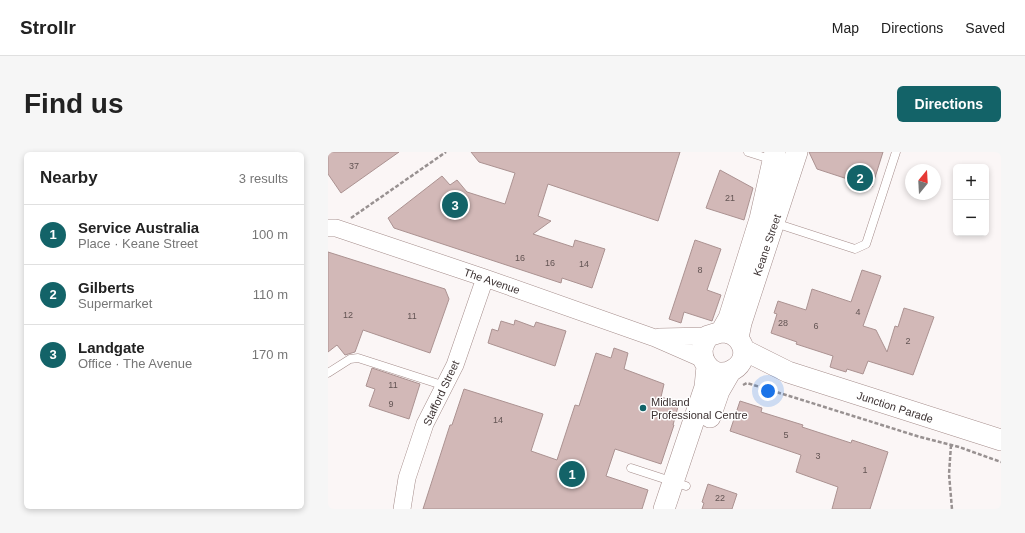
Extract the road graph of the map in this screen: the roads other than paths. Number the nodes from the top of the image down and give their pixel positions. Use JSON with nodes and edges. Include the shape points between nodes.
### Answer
{"nodes":[{"id":1,"x":748,"y":152,"type":"edge"},
{"id":2,"x":896,"y":152,"type":"edge"},
{"id":3,"x":784,"y":160,"type":"edge"},
{"id":4,"x":768,"y":221,"type":"junction"},
{"id":5,"x":332,"y":228,"type":"edge"},
{"id":6,"x":485,"y":278,"type":"junction"},
{"id":7,"x":655,"y":338,"type":"junction"},
{"id":8,"x":728,"y":339,"type":"junction"},
{"id":9,"x":705,"y":363,"type":"junction"},
{"id":10,"x":732,"y":371,"type":"junction"},
{"id":11,"x":788,"y":372,"type":"junction"},
{"id":12,"x":328,"y":373,"type":"edge"},
{"id":13,"x":444,"y":386,"type":"junction"},
{"id":14,"x":1001,"y":440,"type":"edge"},
{"id":15,"x":631,"y":468,"type":"dead end"},
{"id":16,"x":680,"y":484,"type":"junction"},
{"id":17,"x":402,"y":509,"type":"edge"},
{"id":18,"x":664,"y":509,"type":"edge"},
{"id":19,"x":679,"y":509,"type":"edge"}],
"edges":[{"from":1,"to":3,"type":"lane"},
{"from":2,"to":4,"type":"lane","via":[[866,244],[856,249]]},
{"from":3,"to":4,"type":"street","name":"Keane Street"},
{"from":4,"to":8,"type":"street","name":"Keane Street","via":[[741,324]]},
{"from":5,"to":6,"type":"street","name":"The Avenue"},
{"from":6,"to":7,"type":"street","name":"The Avenue"},
{"from":6,"to":13,"type":"street","name":"Stafford Street","via":[[455,365]]},
{"from":7,"to":8,"type":"street","name":"The Avenue"},
{"from":7,"to":9,"type":"street","name":"The Avenue"},
{"from":8,"to":9,"type":"street","via":[[704,345],[702,352]]},
{"from":8,"to":10,"type":"street","via":[[742,360]]},
{"from":8,"to":11,"type":"street","name":"Junction Parade"},
{"from":9,"to":10,"type":"street","via":[[717,373]]},
{"from":9,"to":16,"type":"street","via":[[705,387]]},
{"from":10,"to":11,"type":"street","name":"Junction Parade"},
{"from":10,"to":16,"type":"street","via":[[719,391]]},
{"from":11,"to":14,"type":"street","name":"Junction Parade"},
{"from":12,"to":13,"type":"lane","via":[[350,359],[358,358]]},
{"from":13,"to":17,"type":"street","name":"Stafford Street","via":[[425,424],[405,487]]},
{"from":15,"to":16,"type":"lane"},
{"from":16,"to":18,"type":"street"},
{"from":16,"to":19,"type":"street"}]}
